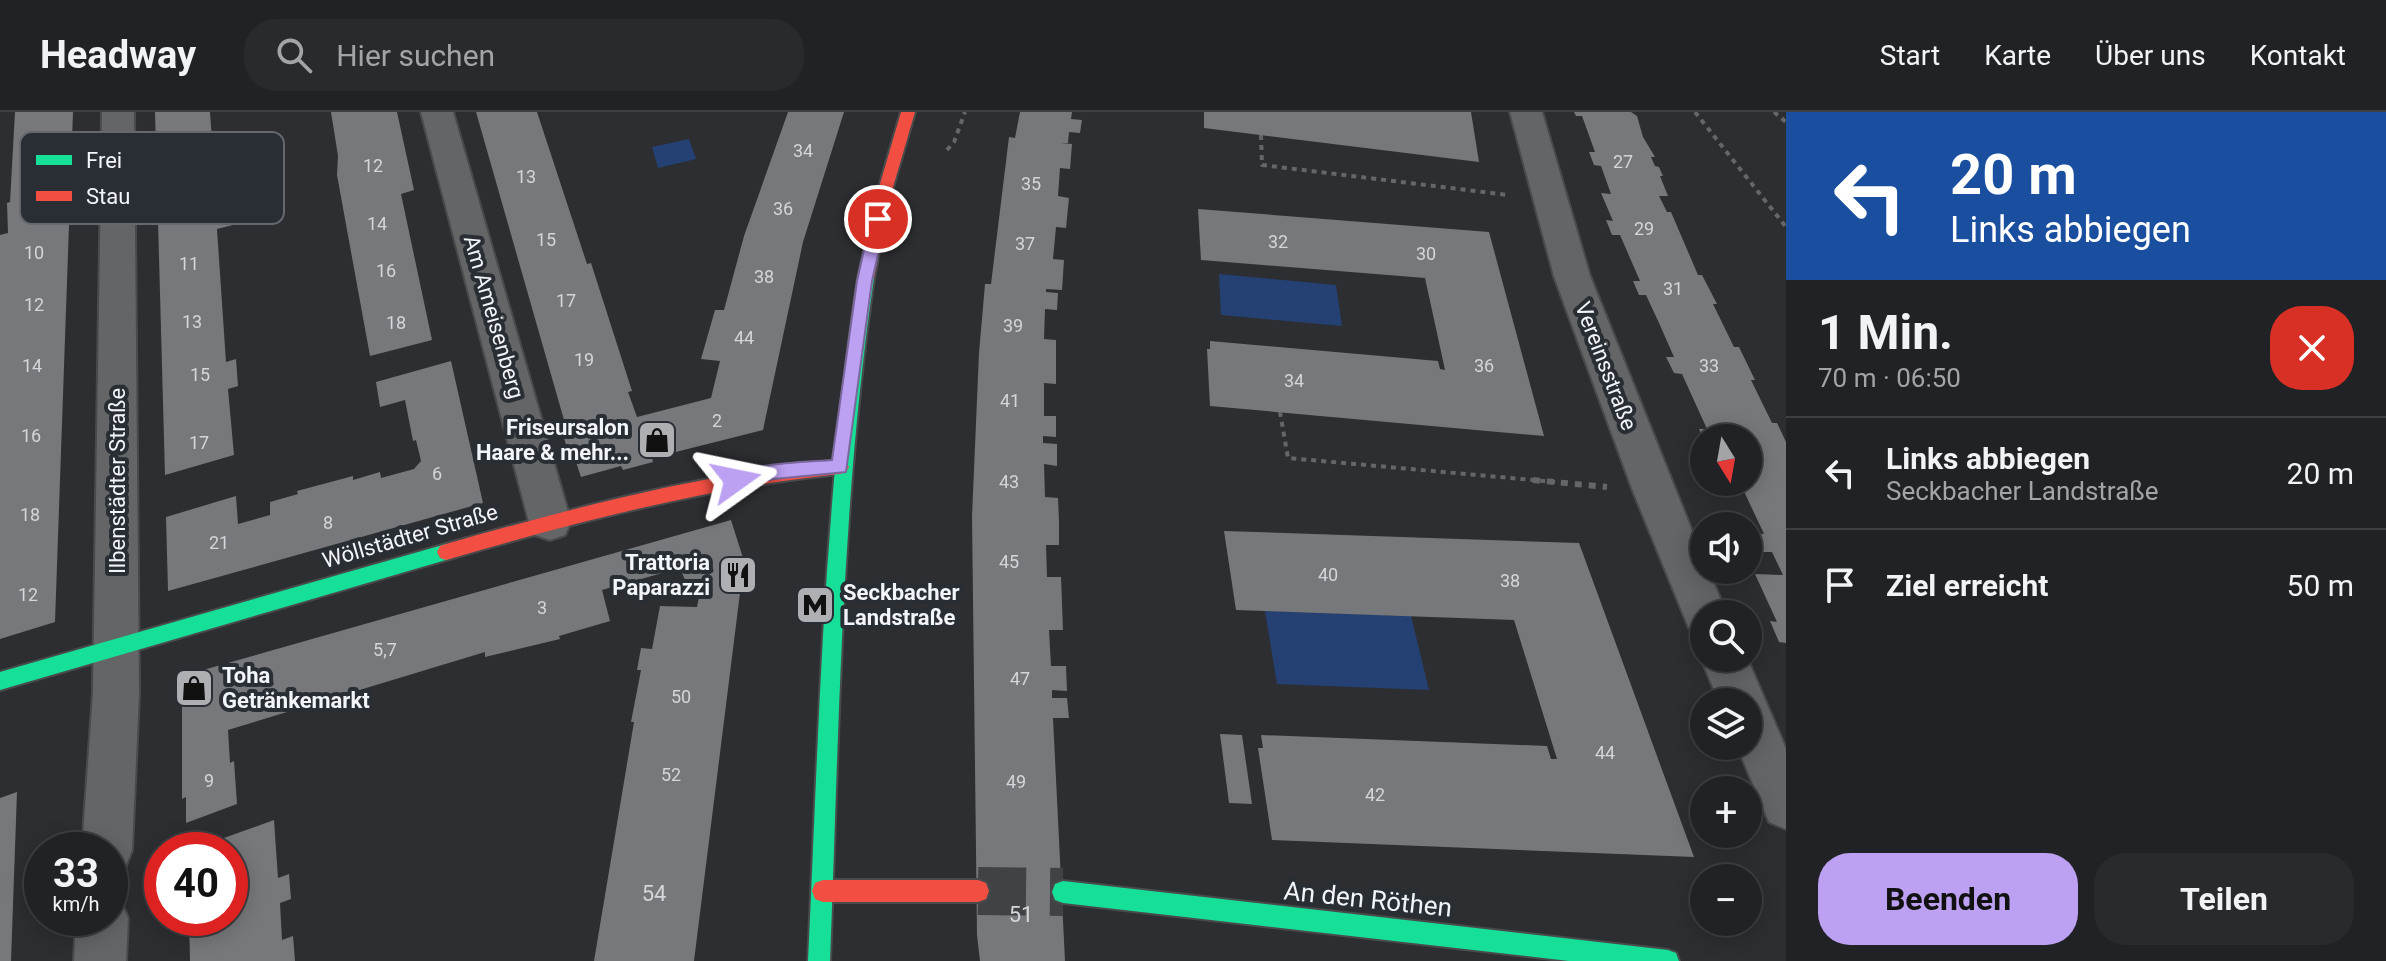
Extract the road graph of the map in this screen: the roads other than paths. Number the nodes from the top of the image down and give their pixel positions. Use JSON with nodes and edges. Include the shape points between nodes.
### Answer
{"nodes":[{"id":1,"x":118,"y":112,"type":"edge"},
{"id":2,"x":437,"y":112,"type":"edge"},
{"id":3,"x":908,"y":112,"type":"edge"},
{"id":4,"x":1526,"y":112,"type":"edge"},
{"id":5,"x":118,"y":132,"type":"edge"},
{"id":6,"x":117,"y":224,"type":"edge"},
{"id":7,"x":840,"y":467,"type":"junction"},
{"id":8,"x":550,"y":522,"type":"junction"},
{"id":9,"x":1699,"y":600,"type":"edge"},
{"id":10,"x":115,"y":645,"type":"junction"},
{"id":11,"x":0,"y":681,"type":"edge"},
{"id":12,"x":1762,"y":748,"type":"edge"},
{"id":13,"x":1786,"y":805,"type":"edge"},
{"id":14,"x":108,"y":832,"type":"edge"},
{"id":15,"x":823,"y":891,"type":"junction"},
{"id":16,"x":978,"y":891,"type":"tunnel mouth"},
{"id":17,"x":1063,"y":892,"type":"tunnel mouth"},
{"id":18,"x":101,"y":936,"type":"edge"},
{"id":19,"x":100,"y":961,"type":"edge"},
{"id":20,"x":819,"y":961,"type":"edge"},
{"id":21,"x":1668,"y":961,"type":"edge"}],
"edges":[{"from":1,"to":5,"type":"street","name":"Ilbenstädter Straße"},
{"from":2,"to":8,"type":"street","name":"Am Ameisenberg"},
{"from":3,"to":7,"type":"street","via":[[892,156],[864,281]]},
{"from":4,"to":9,"type":"street","name":"Vereinsstraße","via":[[1572,276]]},
{"from":6,"to":10,"type":"street","name":"Ilbenstädter Straße"},
{"from":7,"to":8,"type":"street","name":"Wöllstädter Straße","via":[[774,472]]},
{"from":7,"to":15,"type":"street"},
{"from":8,"to":10,"type":"street","name":"Wöllstädter Straße"},
{"from":10,"to":11,"type":"street","name":"Wöllstädter Straße"},
{"from":10,"to":14,"type":"street","name":"Ilbenstädter Straße"},
{"from":12,"to":13,"type":"street"},
{"from":15,"to":16,"type":"street"},
{"from":15,"to":20,"type":"street"},
{"from":17,"to":21,"type":"street","name":"An den Röthen"},
{"from":18,"to":19,"type":"street"}]}
